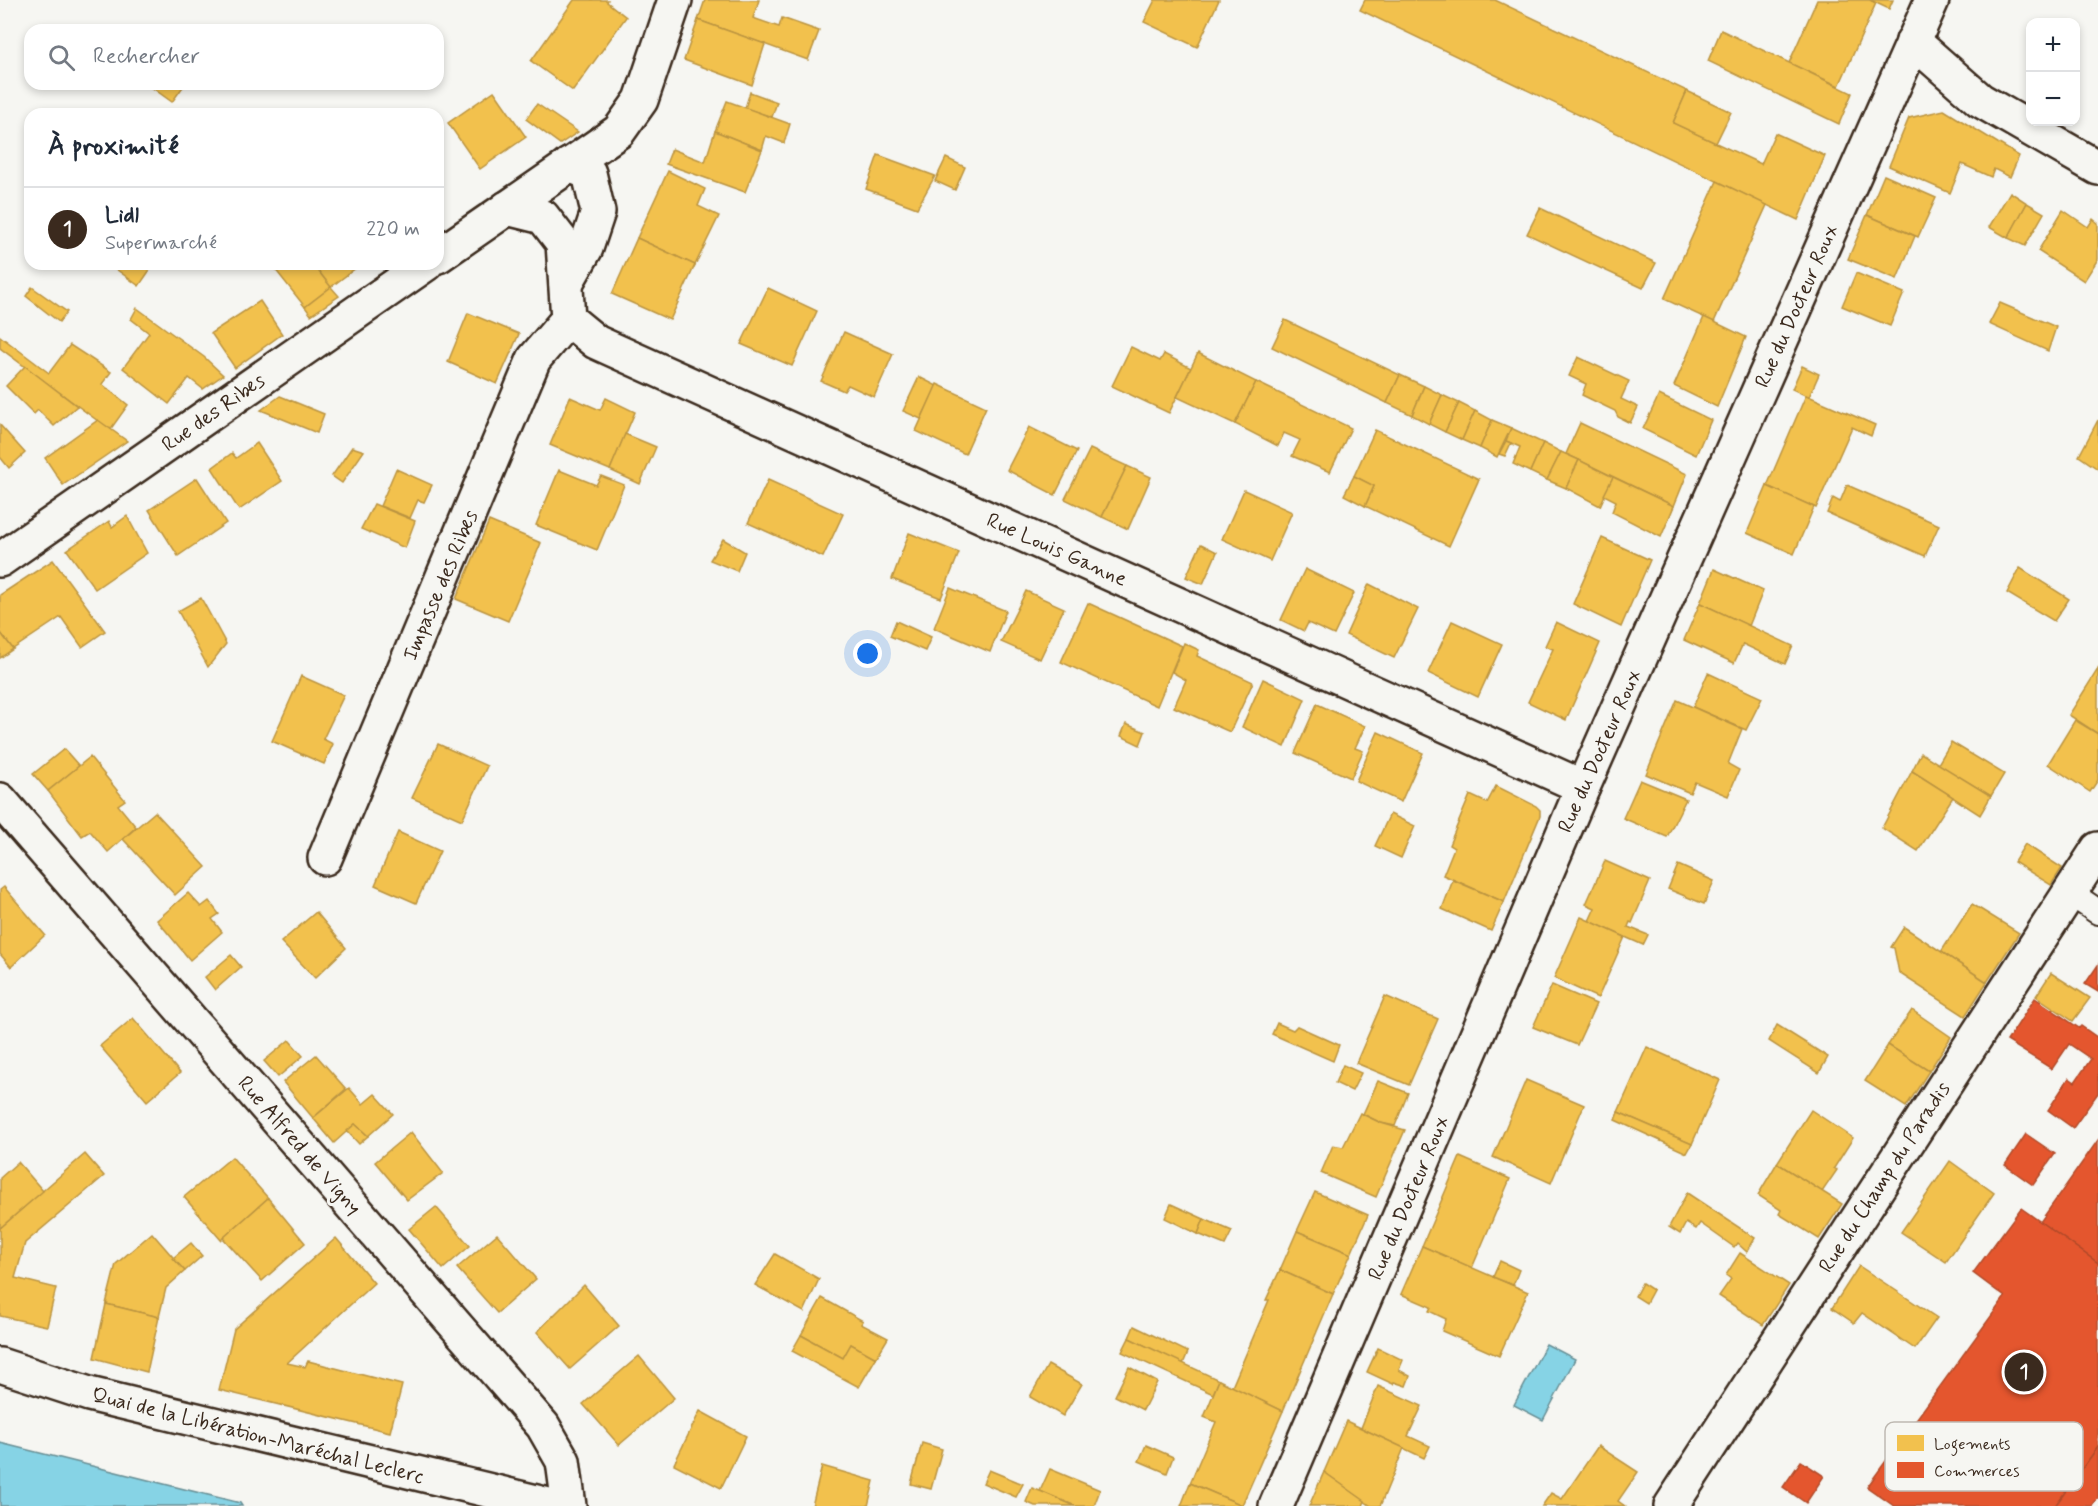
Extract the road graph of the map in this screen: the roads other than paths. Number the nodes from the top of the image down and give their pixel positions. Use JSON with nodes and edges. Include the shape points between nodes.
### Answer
{"nodes":[{"id":1,"x":675,"y":0,"type":"edge"},
{"id":2,"x":1932,"y":0,"type":"edge"},
{"id":3,"x":1913,"y":41,"type":"junction"},
{"id":4,"x":569,"y":165,"type":"junction"},
{"id":5,"x":2098,"y":168,"type":"edge"},
{"id":6,"x":507,"y":208,"type":"junction"},
{"id":7,"x":444,"y":252,"type":"edge"},
{"id":8,"x":417,"y":270,"type":"edge"},
{"id":9,"x":566,"y":283,"type":"junction"},
{"id":10,"x":568,"y":319,"type":"junction"},
{"id":11,"x":0,"y":560,"type":"edge"},
{"id":12,"x":1583,"y":787,"type":"junction"},
{"id":13,"x":0,"y":800,"type":"edge"},
{"id":14,"x":2098,"y":849,"type":"edge"},
{"id":15,"x":325,"y":858,"type":"dead end"},
{"id":16,"x":2070,"y":893,"type":"junction"},
{"id":17,"x":2098,"y":912,"type":"edge"},
{"id":18,"x":0,"y":1365,"type":"edge"},
{"id":19,"x":553,"y":1506,"type":"edge"},
{"id":20,"x":569,"y":1506,"type":"edge"},
{"id":21,"x":1276,"y":1506,"type":"edge"},
{"id":22,"x":1671,"y":1506,"type":"edge"}],
"edges":[{"from":1,"to":4,"type":"street","via":[[641,100],[619,131]]},
{"from":2,"to":3,"type":"street","name":"Rue du Docteur Roux"},
{"from":3,"to":5,"type":"street","via":[[1980,99]]},
{"from":3,"to":12,"type":"street","name":"Rue du Docteur Roux"},
{"from":4,"to":6,"type":"street"},
{"from":4,"to":9,"type":"street","via":[[589,173],[598,212],[586,248]]},
{"from":6,"to":7,"type":"street"},
{"from":6,"to":9,"type":"street","via":[[543,217],[563,243]]},
{"from":8,"to":11,"type":"street","name":"Rue des Ribes"},
{"from":9,"to":10,"type":"street"},
{"from":10,"to":12,"type":"street","name":"Rue Louis Ganne","via":[[596,342]]},
{"from":10,"to":15,"type":"street","name":"Impasse des Ribes","via":[[534,359]]},
{"from":12,"to":21,"type":"street","name":"Rue du Docteur Roux"},
{"from":13,"to":20,"type":"street","name":"Rue Alfred de Vigny","via":[[543,1426],[563,1461]]},
{"from":14,"to":16,"type":"street","name":"Rue du Champ du Paradis"},
{"from":16,"to":17,"type":"lane"},
{"from":16,"to":22,"type":"street","name":"Rue du Champ du Paradis"},
{"from":18,"to":19,"type":"street","name":"Quai de la Libération-Maréchal Leclerc","via":[[89,1394]]}]}
